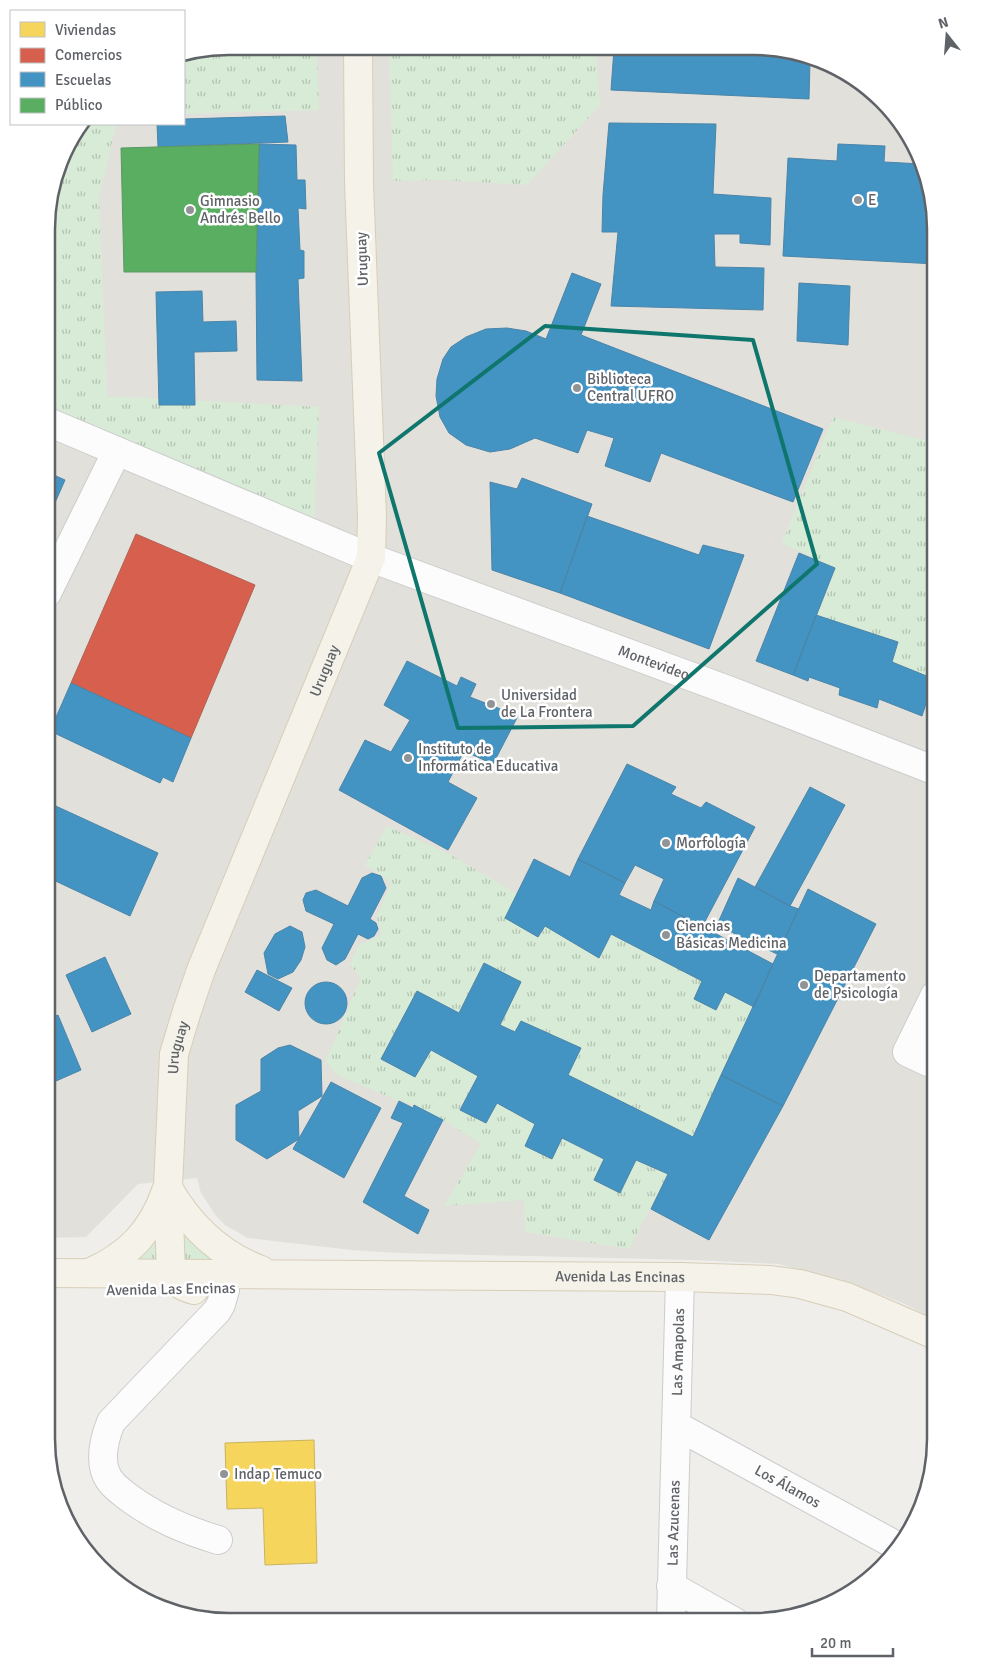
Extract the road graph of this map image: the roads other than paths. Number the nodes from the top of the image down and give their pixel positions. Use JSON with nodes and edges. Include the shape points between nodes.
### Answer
{"nodes":[{"id":1,"x":358,"y":55,"type":"edge"},
{"id":2,"x":55,"y":425,"type":"edge"},
{"id":3,"x":117,"y":451,"type":"junction"},
{"id":4,"x":371,"y":558,"type":"junction"},
{"id":5,"x":55,"y":577,"type":"edge"},
{"id":6,"x":927,"y":767,"type":"edge"},
{"id":7,"x":927,"y":1013,"type":"edge"},
{"id":8,"x":927,"y":1062,"type":"edge"},
{"id":9,"x":168,"y":1187,"type":"junction"},
{"id":10,"x":55,"y":1273,"type":"edge"},
{"id":11,"x":88,"y":1274,"type":"junction"},
{"id":12,"x":171,"y":1274,"type":"junction"},
{"id":13,"x":283,"y":1274,"type":"junction"},
{"id":14,"x":680,"y":1277,"type":"junction"},
{"id":15,"x":55,"y":1290,"type":"edge"},
{"id":16,"x":150,"y":1290,"type":"junction"},
{"id":17,"x":194,"y":1290,"type":"junction"},
{"id":18,"x":225,"y":1290,"type":"junction"},
{"id":19,"x":927,"y":1332,"type":"edge"},
{"id":20,"x":677,"y":1426,"type":"junction"},
{"id":21,"x":218,"y":1540,"type":"dead end"},
{"id":22,"x":892,"y":1543,"type":"edge"},
{"id":23,"x":671,"y":1586,"type":"junction"},
{"id":24,"x":671,"y":1613,"type":"edge"},
{"id":25,"x":719,"y":1613,"type":"edge"}],
"edges":[{"from":1,"to":4,"type":"main road","name":"Uruguay"},
{"from":2,"to":3,"type":"street","name":"Montevideo"},
{"from":3,"to":4,"type":"street","name":"Montevideo"},
{"from":3,"to":5,"type":"street"},
{"from":4,"to":6,"type":"street","name":"Montevideo"},
{"from":4,"to":9,"type":"main road","name":"Uruguay","via":[[201,970],[184,1020],[174,1054]]},
{"from":7,"to":8,"type":"street","via":[[907,1052]]},
{"from":9,"to":11,"type":"main road","via":[[160,1208],[136,1243],[121,1256]]},
{"from":9,"to":12,"type":"main road","name":"Uruguay"},
{"from":9,"to":13,"type":"main road","via":[[190,1221],[214,1244],[251,1267]]},
{"from":10,"to":11,"type":"main road","name":"Avenida Las Encinas"},
{"from":11,"to":12,"type":"main road","name":"Avenida Las Encinas"},
{"from":12,"to":13,"type":"main road","name":"Avenida Las Encinas"},
{"from":12,"to":16,"type":"main road","via":[[163,1286]]},
{"from":12,"to":17,"type":"main road","via":[[182,1286]]},
{"from":13,"to":14,"type":"main road","name":"Avenida Las Encinas"},
{"from":13,"to":18,"type":"main road","name":"Avenida Las Encinas","via":[[263,1286]]},
{"from":14,"to":19,"type":"main road","name":"Avenida Las Encinas","via":[[800,1284],[847,1297]]},
{"from":14,"to":20,"type":"street","name":"Las Amapolas"},
{"from":15,"to":16,"type":"main road","name":"Avenida Las Encinas"},
{"from":16,"to":17,"type":"main road","name":"Avenida Las Encinas"},
{"from":17,"to":18,"type":"main road","name":"Avenida Las Encinas"},
{"from":18,"to":21,"type":"street","via":[[217,1311],[111,1422],[103,1456],[113,1485],[142,1508],[166,1522]]},
{"from":20,"to":22,"type":"street","name":"Los Álamos"},
{"from":20,"to":23,"type":"street","name":"Las Azucenas"},
{"from":23,"to":24,"type":"street","name":"Las Azucenas"},
{"from":23,"to":25,"type":"street"}]}
